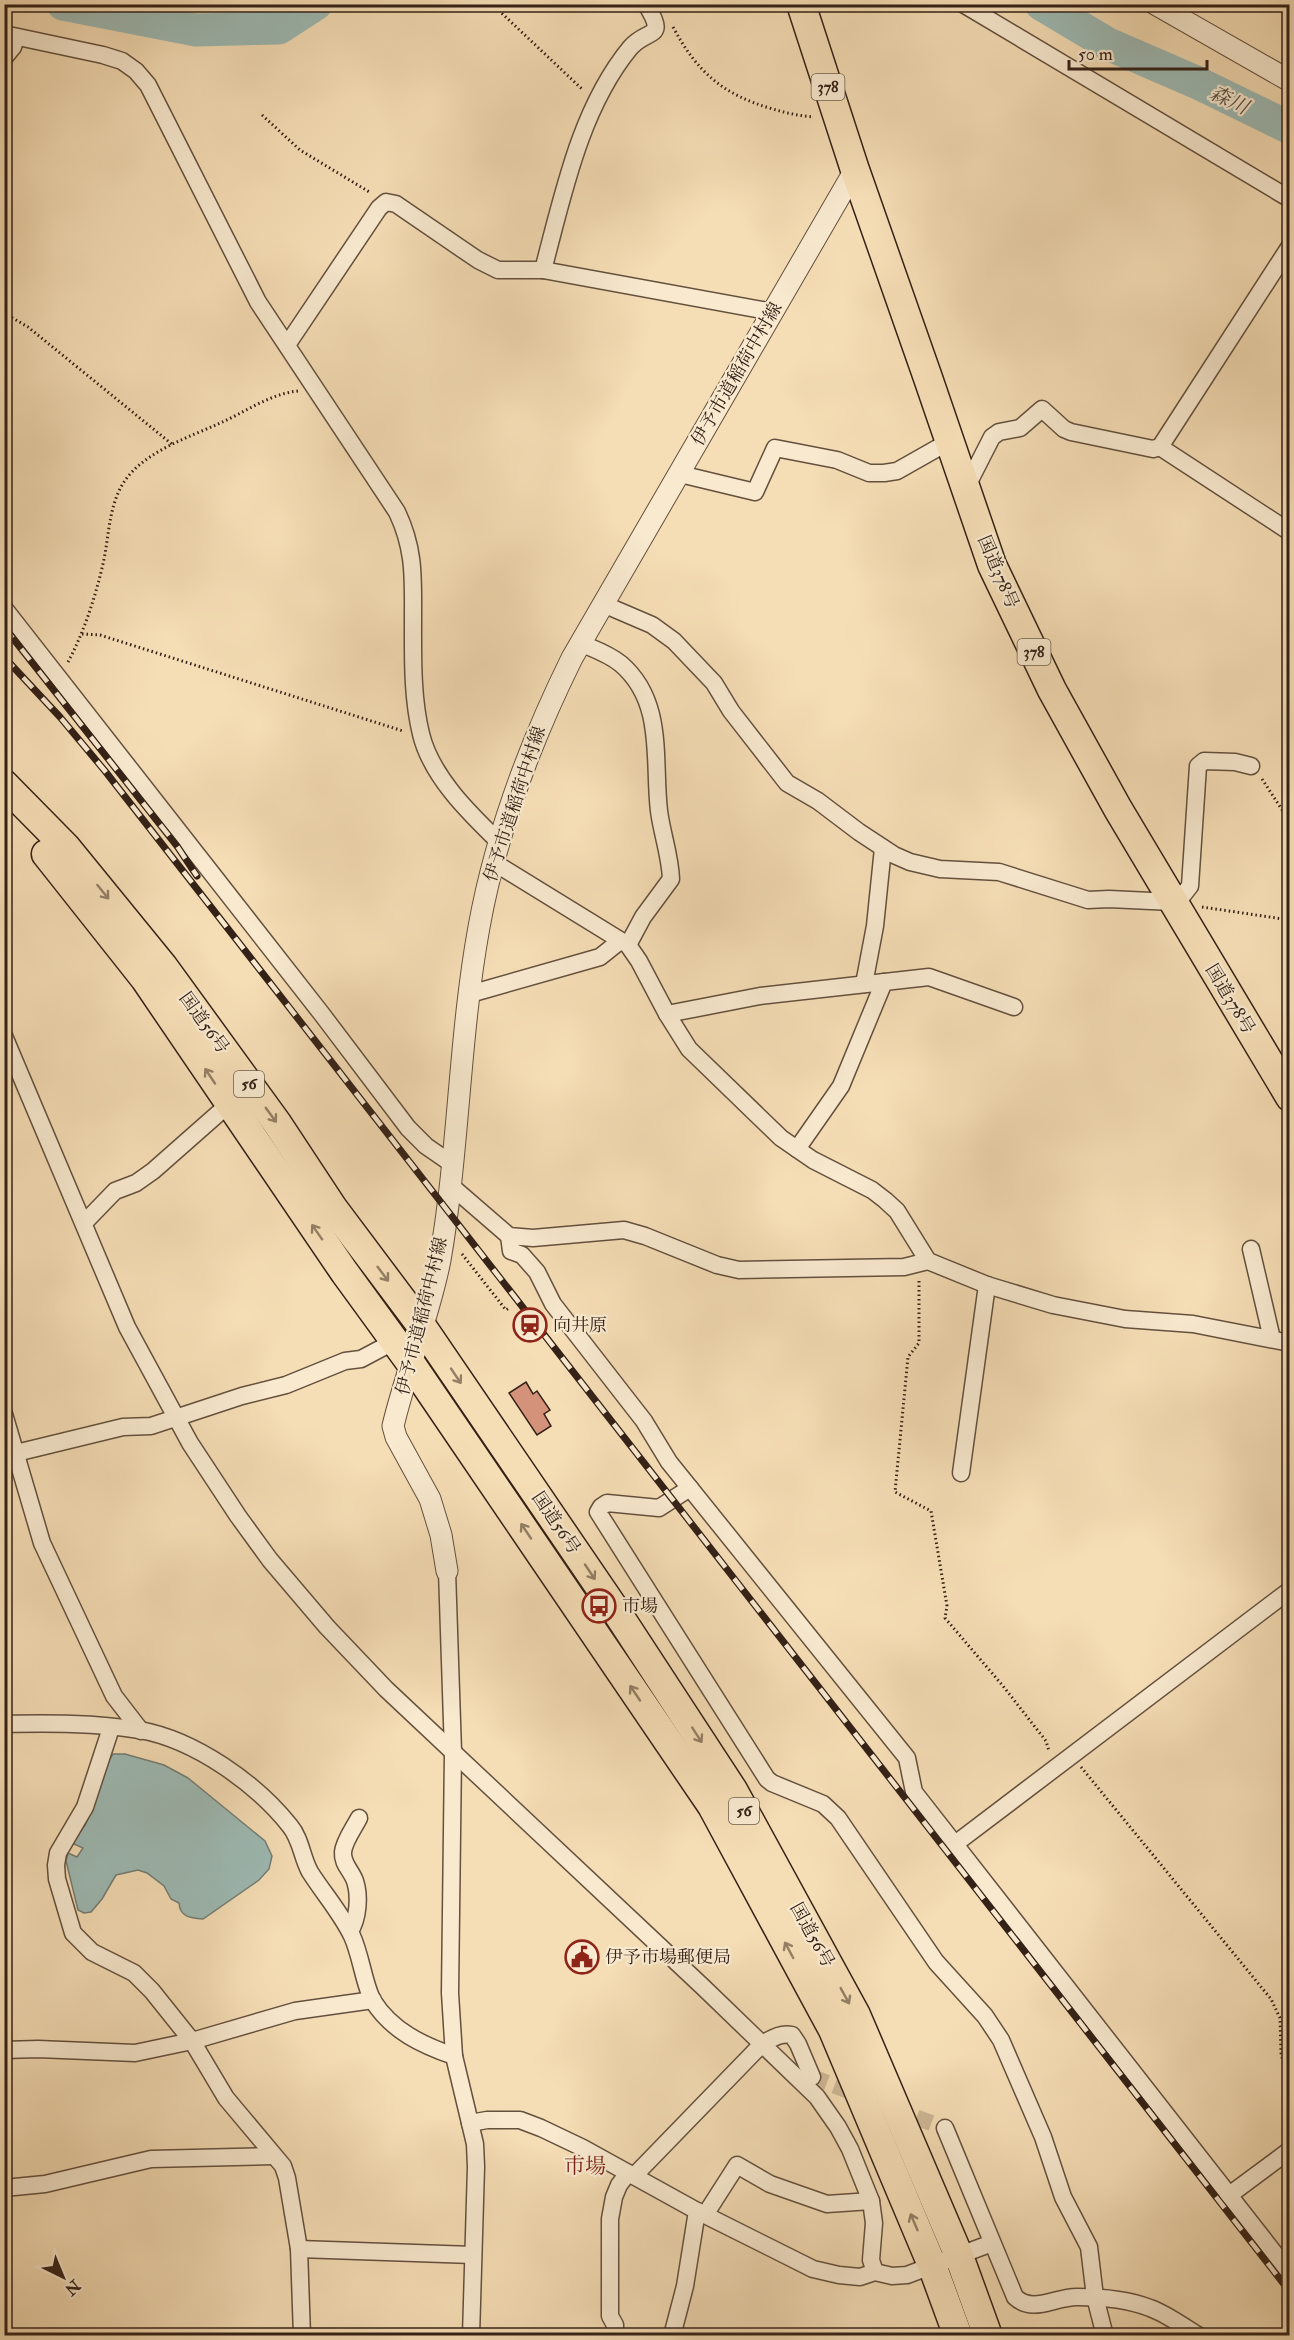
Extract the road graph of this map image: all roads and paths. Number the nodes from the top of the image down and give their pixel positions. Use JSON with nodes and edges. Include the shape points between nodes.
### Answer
{"nodes":[{"id":1,"x":492,"y":4,"type":"edge"},
{"id":2,"x":646,"y":4,"type":"edge"},
{"id":3,"x":963,"y":4,"type":"edge"},
{"id":4,"x":1155,"y":4,"type":"edge"},
{"id":5,"x":802,"y":5,"type":"edge"},
{"id":6,"x":671,"y":24,"type":"dead end"},
{"id":7,"x":10,"y":36,"type":"edge"},
{"id":8,"x":4,"y":58,"type":"edge"},
{"id":9,"x":1290,"y":81,"type":"edge"},
{"id":10,"x":597,"y":103,"type":"junction"},
{"id":11,"x":836,"y":114,"type":"junction"},
{"id":12,"x":262,"y":115,"type":"dead end"},
{"id":13,"x":855,"y":170,"type":"junction"},
{"id":14,"x":1290,"y":199,"type":"edge"},
{"id":15,"x":386,"y":202,"type":"junction"},
{"id":16,"x":1290,"y":246,"type":"edge"},
{"id":17,"x":543,"y":270,"type":"junction"},
{"id":18,"x":773,"y":312,"type":"junction"},
{"id":19,"x":4,"y":313,"type":"edge"},
{"id":20,"x":287,"y":345,"type":"junction"},
{"id":21,"x":314,"y":389,"type":"junction"},
{"id":22,"x":950,"y":441,"type":"junction"},
{"id":23,"x":173,"y":445,"type":"junction"},
{"id":24,"x":1160,"y":447,"type":"junction"},
{"id":25,"x":680,"y":474,"type":"junction"},
{"id":26,"x":966,"y":488,"type":"junction"},
{"id":27,"x":1290,"y":532,"type":"edge"},
{"id":28,"x":603,"y":604,"type":"junction"},
{"id":29,"x":4,"y":608,"type":"edge"},
{"id":30,"x":82,"y":634,"type":"junction"},
{"id":31,"x":580,"y":643,"type":"junction"},
{"id":32,"x":59,"y":678,"type":"junction"},
{"id":33,"x":422,"y":736,"type":"junction"},
{"id":34,"x":1251,"y":766,"type":"joint"},
{"id":35,"x":4,"y":784,"type":"edge"},
{"id":36,"x":4,"y":803,"type":"edge"},
{"id":37,"x":1290,"y":822,"type":"edge"},
{"id":38,"x":883,"y":848,"type":"junction"},
{"id":39,"x":496,"y":852,"type":"junction"},
{"id":40,"x":1172,"y":902,"type":"junction"},
{"id":41,"x":1290,"y":920,"type":"edge"},
{"id":42,"x":624,"y":943,"type":"junction"},
{"id":43,"x":884,"y":982,"type":"junction"},
{"id":44,"x":864,"y":984,"type":"junction"},
{"id":45,"x":470,"y":994,"type":"junction"},
{"id":46,"x":1014,"y":1007,"type":"dead end"},
{"id":47,"x":667,"y":1014,"type":"junction"},
{"id":48,"x":4,"y":1036,"type":"edge"},
{"id":49,"x":1290,"y":1097,"type":"edge"},
{"id":50,"x":230,"y":1104,"type":"junction"},
{"id":51,"x":797,"y":1149,"type":"junction"},
{"id":52,"x":452,"y":1164,"type":"junction"},
{"id":53,"x":450,"y":1185,"type":"junction"},
{"id":54,"x":84,"y":1223,"type":"junction"},
{"id":55,"x":509,"y":1236,"type":"junction"},
{"id":56,"x":1251,"y":1249,"type":"dead end"},
{"id":57,"x":462,"y":1254,"type":"dead end"},
{"id":58,"x":924,"y":1262,"type":"junction"},
{"id":59,"x":987,"y":1285,"type":"junction"},
{"id":60,"x":509,"y":1308,"type":"dead end"},
{"id":61,"x":423,"y":1328,"type":"junction"},
{"id":62,"x":1272,"y":1338,"type":"junction"},
{"id":63,"x":395,"y":1341,"type":"junction"},
{"id":64,"x":1290,"y":1343,"type":"edge"},
{"id":65,"x":412,"y":1365,"type":"junction"},
{"id":66,"x":4,"y":1414,"type":"edge"},
{"id":67,"x":176,"y":1417,"type":"junction"},
{"id":68,"x":16,"y":1453,"type":"junction"},
{"id":69,"x":961,"y":1473,"type":"dead end"},
{"id":70,"x":690,"y":1488,"type":"junction"},
{"id":71,"x":447,"y":1571,"type":"joint"},
{"id":72,"x":1290,"y":1590,"type":"edge"},
{"id":73,"x":4,"y":1724,"type":"edge"},
{"id":74,"x":111,"y":1728,"type":"junction"},
{"id":75,"x":141,"y":1731,"type":"junction"},
{"id":76,"x":453,"y":1752,"type":"junction"},
{"id":77,"x":1071,"y":1755,"type":"junction"},
{"id":78,"x":1050,"y":1756,"type":"dead end"},
{"id":79,"x":359,"y":1818,"type":"dead end"},
{"id":80,"x":955,"y":1844,"type":"junction"},
{"id":81,"x":350,"y":1931,"type":"junction"},
{"id":82,"x":373,"y":2000,"type":"junction"},
{"id":83,"x":192,"y":2041,"type":"junction"},
{"id":84,"x":762,"y":2044,"type":"junction"},
{"id":85,"x":4,"y":2050,"type":"edge"},
{"id":86,"x":454,"y":2056,"type":"junction"},
{"id":87,"x":813,"y":2077,"type":"tunnel mouth"},
{"id":88,"x":1290,"y":2090,"type":"edge"},
{"id":89,"x":470,"y":2123,"type":"junction"},
{"id":90,"x":945,"y":2128,"type":"dead end"},
{"id":91,"x":1290,"y":2150,"type":"edge"},
{"id":92,"x":274,"y":2156,"type":"junction"},
{"id":93,"x":631,"y":2175,"type":"junction"},
{"id":94,"x":4,"y":2188,"type":"edge"},
{"id":95,"x":1228,"y":2196,"type":"junction"},
{"id":96,"x":871,"y":2201,"type":"junction"},
{"id":97,"x":701,"y":2213,"type":"junction"},
{"id":98,"x":992,"y":2243,"type":"junction"},
{"id":99,"x":299,"y":2249,"type":"junction"},
{"id":100,"x":473,"y":2254,"type":"junction"},
{"id":101,"x":959,"y":2256,"type":"junction"},
{"id":102,"x":932,"y":2265,"type":"junction"},
{"id":103,"x":875,"y":2272,"type":"junction"},
{"id":104,"x":1290,"y":2273,"type":"edge"},
{"id":105,"x":1095,"y":2297,"type":"junction"},
{"id":106,"x":302,"y":2336,"type":"edge"},
{"id":107,"x":471,"y":2336,"type":"edge"},
{"id":108,"x":615,"y":2336,"type":"edge"},
{"id":109,"x":672,"y":2336,"type":"edge"},
{"id":110,"x":958,"y":2336,"type":"edge"},
{"id":111,"x":988,"y":2336,"type":"edge"},
{"id":112,"x":1104,"y":2336,"type":"edge"},
{"id":113,"x":1199,"y":2336,"type":"edge"}],
"edges":[{"from":1,"to":10,"type":"path"},
{"from":2,"to":10,"type":"street","via":[[657,25],[655,32],[632,45]]},
{"from":3,"to":14,"type":"street"},
{"from":4,"to":9,"type":"street"},
{"from":5,"to":11,"type":"highway","name":"国道378号","number":"378"},
{"from":6,"to":11,"type":"path","via":[[684,49],[715,83],[733,95],[794,115]]},
{"from":7,"to":8,"type":"street","via":[[13,47]]},
{"from":7,"to":20,"type":"street","via":[[103,55],[136,71],[158,104],[241,272]]},
{"from":10,"to":17,"type":"street","via":[[568,180]]},
{"from":11,"to":13,"type":"highway","name":"国道378号","number":"378"},
{"from":12,"to":15,"type":"path","via":[[300,150]]},
{"from":13,"to":18,"type":"street","name":"伊予市道稲荷中村線"},
{"from":13,"to":22,"type":"highway","name":"国道378号","number":"378"},
{"from":15,"to":17,"type":"street","via":[[396,204],[489,267]]},
{"from":15,"to":20,"type":"street"},
{"from":16,"to":24,"type":"street"},
{"from":17,"to":18,"type":"street"},
{"from":18,"to":25,"type":"street","name":"伊予市道稲荷中村線"},
{"from":19,"to":23,"type":"path","via":[[28,327]]},
{"from":20,"to":21,"type":"street"},
{"from":21,"to":23,"type":"path","via":[[271,398]]},
{"from":21,"to":33,"type":"street","via":[[378,480],[407,533],[412,556],[414,678]]},
{"from":22,"to":25,"type":"street","via":[[897,471],[884,473],[869,473],[837,460],[775,448],[755,492]]},
{"from":22,"to":26,"type":"highway","name":"国道378号","number":"378"},
{"from":23,"to":30,"type":"path","via":[[130,474],[116,497],[99,581]]},
{"from":24,"to":26,"type":"street","via":[[1153,449],[1071,432],[1042,409],[1020,428],[992,437]]},
{"from":24,"to":27,"type":"street"},
{"from":25,"to":28,"type":"street","name":"伊予市道稲荷中村線"},
{"from":26,"to":40,"type":"highway","name":"国道378号","number":"378","via":[[992,565],[1052,690]]},
{"from":28,"to":31,"type":"street","name":"伊予市道稲荷中村線"},
{"from":28,"to":38,"type":"street","via":[[652,625],[674,641],[714,683],[787,783]]},
{"from":29,"to":32,"type":"street"},
{"from":30,"to":32,"type":"path"},
{"from":30,"to":33,"type":"path","via":[[100,635]]},
{"from":31,"to":39,"type":"street","name":"伊予市道稲荷中村線","via":[[539,730]]},
{"from":31,"to":42,"type":"street","via":[[614,659],[634,679],[652,713],[659,810],[671,879]]},
{"from":32,"to":52,"type":"street","via":[[408,1128]]},
{"from":33,"to":39,"type":"street","via":[[445,781]]},
{"from":34,"to":37,"type":"path"},
{"from":34,"to":40,"type":"street","via":[[1204,760],[1198,766],[1190,886]]},
{"from":35,"to":61,"type":"highway","name":"国道56号","number":"56","one_way":true,"via":[[66,847],[163,966],[277,1123],[333,1208]]},
{"from":50,"to":36,"type":"highway","name":"国道56号","number":"56","one_way":true,"via":[[144,979]]},
{"from":38,"to":40,"type":"street","via":[[918,864],[999,872],[1088,900]]},
{"from":38,"to":44,"type":"street"},
{"from":39,"to":42,"type":"street"},
{"from":39,"to":45,"type":"street","name":"伊予市道稲荷中村線","via":[[479,928]]},
{"from":40,"to":41,"type":"path"},
{"from":40,"to":49,"type":"highway","name":"国道378号","number":"378"},
{"from":42,"to":45,"type":"street","via":[[600,957]]},
{"from":42,"to":47,"type":"street","via":[[639,961]]},
{"from":43,"to":44,"type":"street"},
{"from":43,"to":46,"type":"street","via":[[929,977]]},
{"from":43,"to":51,"type":"street","via":[[840,1086]]},
{"from":44,"to":47,"type":"street","via":[[760,996]]},
{"from":45,"to":52,"type":"street","name":"伊予市道稲荷中村線"},
{"from":47,"to":51,"type":"street","via":[[689,1049],[712,1073]]},
{"from":48,"to":54,"type":"street"},
{"from":50,"to":54,"type":"street","via":[[153,1171],[115,1191]]},
{"from":63,"to":50,"type":"highway","name":"国道56号","number":"56","one_way":true},
{"from":51,"to":58,"type":"street","via":[[885,1200],[897,1211]]},
{"from":52,"to":53,"type":"street","name":"伊予市道稲荷中村線"},
{"from":53,"to":55,"type":"street"},
{"from":53,"to":61,"type":"street","name":"伊予市道稲荷中村線","via":[[439,1262]]},
{"from":54,"to":67,"type":"street","via":[[127,1327]]},
{"from":55,"to":58,"type":"street","via":[[533,1238],[624,1230],[739,1270],[904,1267]]},
{"from":55,"to":70,"type":"street","via":[[511,1251],[522,1255],[537,1272],[553,1304],[644,1421]]},
{"from":56,"to":62,"type":"street"},
{"from":57,"to":60,"type":"path","via":[[506,1310]]},
{"from":58,"to":59,"type":"street"},
{"from":58,"to":78,"type":"path","via":[[919,1343],[908,1357],[895,1492],[931,1511],[947,1606],[945,1618],[1046,1742]]},
{"from":59,"to":62,"type":"street","via":[[1053,1305],[1115,1317],[1193,1324]]},
{"from":59,"to":69,"type":"street"},
{"from":61,"to":65,"type":"street","name":"伊予市道稲荷中村線"},
{"from":61,"to":101,"type":"highway","name":"国道56号","number":"56","one_way":true,"via":[[733,1790],[856,2015]]},
{"from":62,"to":64,"type":"street"},
{"from":63,"to":65,"type":"highway","name":"国道56号","number":"56"},
{"from":63,"to":67,"type":"street","via":[[361,1359]]},
{"from":65,"to":71,"type":"street","name":"伊予市道稲荷中村線","via":[[393,1426],[433,1507]]},
{"from":102,"to":65,"type":"highway","name":"国道56号","number":"56","one_way":true,"via":[[833,2030],[712,1806]]},
{"from":66,"to":68,"type":"street"},
{"from":67,"to":68,"type":"street","via":[[151,1426],[123,1427]]},
{"from":67,"to":76,"type":"street","via":[[270,1560],[386,1689]]},
{"from":68,"to":75,"type":"street","via":[[42,1543],[114,1696]]},
{"from":70,"to":80,"type":"street","via":[[907,1758],[914,1792]]},
{"from":70,"to":105,"type":"street","via":[[659,1508],[607,1503],[598,1512],[766,1779],[823,1804],[838,1818],[936,1962],[994,2028],[1043,2137],[1063,2197],[1089,2247]]},
{"from":71,"to":76,"type":"street"},
{"from":72,"to":77,"type":"street"},
{"from":73,"to":74,"type":"street","via":[[66,1723]]},
{"from":74,"to":75,"type":"street"},
{"from":74,"to":83,"type":"street","via":[[85,1807],[58,1853],[57,1879],[73,1933],[92,1952],[134,1973]]},
{"from":75,"to":81,"type":"street","via":[[170,1738],[196,1751],[257,1792],[290,1826],[308,1868]]},
{"from":76,"to":84,"type":"street"},
{"from":76,"to":86,"type":"street","via":[[450,1993]]},
{"from":77,"to":80,"type":"street"},
{"from":77,"to":88,"type":"path","via":[[1272,1999],[1280,2018],[1281,2053]]},
{"from":79,"to":81,"type":"street","via":[[343,1849],[343,1861],[357,1893],[356,1922]]},
{"from":80,"to":95,"type":"street"},
{"from":81,"to":82,"type":"street"},
{"from":82,"to":83,"type":"street","via":[[295,2011]]},
{"from":82,"to":86,"type":"street","via":[[416,2042]]},
{"from":83,"to":85,"type":"street","via":[[135,2053]]},
{"from":83,"to":92,"type":"street","via":[[226,2098]]},
{"from":84,"to":87,"type":"street","via":[[783,2034],[792,2035]]},
{"from":84,"to":93,"type":"street"},
{"from":84,"to":96,"type":"street","via":[[817,2097],[838,2127]]},
{"from":86,"to":89,"type":"street"},
{"from":89,"to":93,"type":"street","via":[[520,2120]]},
{"from":89,"to":100,"type":"street","via":[[477,2190]]},
{"from":90,"to":98,"type":"street"},
{"from":91,"to":95,"type":"street"},
{"from":92,"to":94,"type":"street","via":[[151,2159],[45,2184]]},
{"from":92,"to":99,"type":"street","via":[[287,2178]]},
{"from":93,"to":97,"type":"street"},
{"from":93,"to":108,"type":"street","via":[[619,2185],[610,2219],[610,2316]]},
{"from":95,"to":104,"type":"street"},
{"from":96,"to":97,"type":"street","via":[[827,2204],[770,2184],[737,2165]]},
{"from":96,"to":103,"type":"street","via":[[871,2260]]},
{"from":97,"to":103,"type":"street","via":[[813,2269],[860,2277]]},
{"from":97,"to":109,"type":"street"},
{"from":98,"to":101,"type":"street"},
{"from":98,"to":105,"type":"street","via":[[1015,2297],[1022,2304],[1033,2306],[1073,2297]]},
{"from":99,"to":100,"type":"street"},
{"from":99,"to":106,"type":"street"},
{"from":100,"to":107,"type":"street"},
{"from":101,"to":102,"type":"street"},
{"from":101,"to":111,"type":"highway","name":"国道56号","number":"56"},
{"from":102,"to":103,"type":"street","via":[[907,2275]]},
{"from":102,"to":110,"type":"highway","name":"国道56号","number":"56"},
{"from":105,"to":112,"type":"street"},
{"from":105,"to":113,"type":"street","via":[[1152,2308]]}]}
